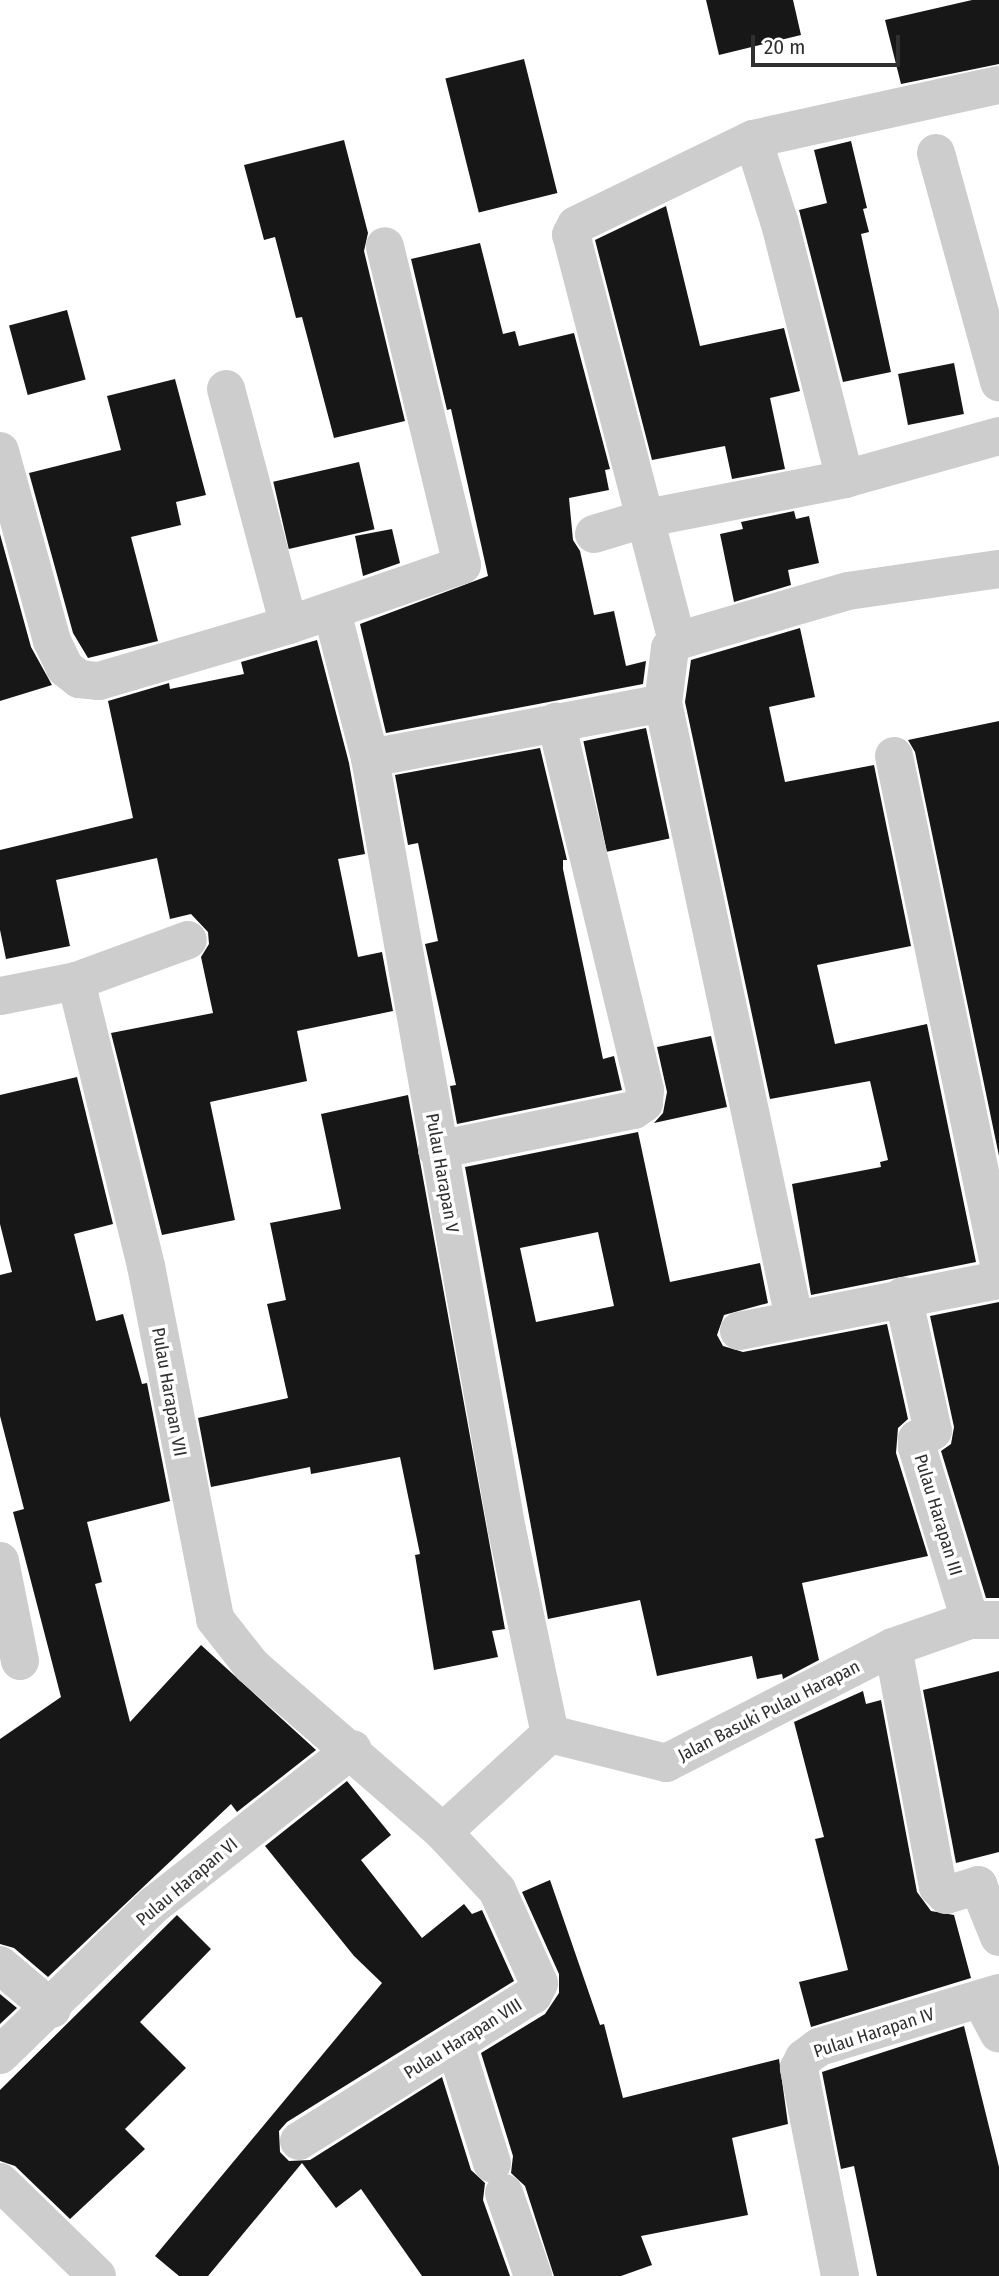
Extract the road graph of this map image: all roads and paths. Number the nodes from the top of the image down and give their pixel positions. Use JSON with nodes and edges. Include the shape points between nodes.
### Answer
{"nodes":[{"id":1,"x":999,"y":85,"type":"edge"},
{"id":2,"x":753,"y":139,"type":"junction"},
{"id":3,"x":936,"y":153,"type":"dead end"},
{"id":4,"x":385,"y":246,"type":"dead end"},
{"id":5,"x":999,"y":382,"type":"edge"},
{"id":6,"x":226,"y":389,"type":"dead end"},
{"id":7,"x":999,"y":436,"type":"edge"},
{"id":8,"x":0,"y":451,"type":"edge"},
{"id":9,"x":845,"y":479,"type":"junction"},
{"id":10,"x":647,"y":519,"type":"junction"},
{"id":11,"x":594,"y":534,"type":"dead end"},
{"id":12,"x":999,"y":569,"type":"edge"},
{"id":13,"x":332,"y":612,"type":"junction"},
{"id":14,"x":289,"y":625,"type":"junction"},
{"id":15,"x":677,"y":641,"type":"junction"},
{"id":16,"x":663,"y":703,"type":"junction"},
{"id":17,"x":556,"y":722,"type":"junction"},
{"id":18,"x":894,"y":757,"type":"dead end"},
{"id":19,"x":370,"y":758,"type":"junction"},
{"id":20,"x":188,"y":940,"type":"dead end"},
{"id":21,"x":76,"y":981,"type":"junction"},
{"id":22,"x":0,"y":996,"type":"edge"},
{"id":23,"x":438,"y":1150,"type":"junction"},
{"id":24,"x":999,"y":1264,"type":"edge"},
{"id":25,"x":999,"y":1280,"type":"edge"},
{"id":26,"x":903,"y":1296,"type":"junction"},
{"id":27,"x":794,"y":1318,"type":"junction"},
{"id":28,"x":738,"y":1331,"type":"dead end"},
{"id":29,"x":0,"y":1561,"type":"edge"},
{"id":30,"x":985,"y":1620,"type":"edge"},
{"id":31,"x":893,"y":1647,"type":"junction"},
{"id":32,"x":20,"y":1661,"type":"dead end"},
{"id":33,"x":550,"y":1734,"type":"junction"},
{"id":34,"x":353,"y":1749,"type":"junction"},
{"id":35,"x":443,"y":1832,"type":"junction"},
{"id":36,"x":999,"y":1937,"type":"edge"},
{"id":37,"x":0,"y":1965,"type":"edge"},
{"id":38,"x":990,"y":1997,"type":"edge"},
{"id":39,"x":52,"y":2009,"type":"junction"},
{"id":40,"x":999,"y":2034,"type":"edge"},
{"id":41,"x":455,"y":2045,"type":"junction"},
{"id":42,"x":0,"y":2056,"type":"edge"},
{"id":43,"x":299,"y":2141,"type":"dead end"},
{"id":44,"x":0,"y":2182,"type":"edge"},
{"id":45,"x":97,"y":2276,"type":"edge"},
{"id":46,"x":533,"y":2276,"type":"edge"},
{"id":47,"x":841,"y":2276,"type":"edge"}],
"edges":[{"from":1,"to":2,"type":"street"},
{"from":2,"to":9,"type":"street","via":[[779,221]]},
{"from":2,"to":10,"type":"street","via":[[583,220],[571,235]]},
{"from":3,"to":5,"type":"street"},
{"from":4,"to":13,"type":"street","via":[[462,565]]},
{"from":6,"to":14,"type":"street"},
{"from":7,"to":9,"type":"street"},
{"from":8,"to":14,"type":"street","via":[[52,641],[65,668],[79,679],[99,681]]},
{"from":9,"to":10,"type":"street"},
{"from":10,"to":11,"type":"street"},
{"from":10,"to":15,"type":"street"},
{"from":12,"to":15,"type":"street","via":[[848,591]]},
{"from":13,"to":14,"type":"street"},
{"from":13,"to":19,"type":"street","name":"Pulau Harapan V"},
{"from":15,"to":16,"type":"street","via":[[667,659]]},
{"from":16,"to":17,"type":"street"},
{"from":16,"to":27,"type":"street"},
{"from":17,"to":19,"type":"street"},
{"from":17,"to":23,"type":"street","via":[[645,1090],[643,1102],[634,1110]]},
{"from":18,"to":24,"type":"street"},
{"from":19,"to":23,"type":"street","name":"Pulau Harapan V"},
{"from":20,"to":21,"type":"street"},
{"from":21,"to":22,"type":"street"},
{"from":21,"to":34,"type":"street","name":"Pulau Harapan VII","via":[[146,1266],[215,1619],[252,1666]]},
{"from":23,"to":33,"type":"street","name":"Pulau Harapan V","via":[[507,1530]]},
{"from":25,"to":26,"type":"street"},
{"from":26,"to":27,"type":"street"},
{"from":26,"to":30,"type":"street","name":"Pulau Harapan III","via":[[933,1432],[917,1439],[916,1447]]},
{"from":27,"to":28,"type":"street"},
{"from":29,"to":32,"type":"street"},
{"from":30,"to":31,"type":"street","name":"Jalan Basuki Pulau Harapan"},
{"from":31,"to":33,"type":"street","name":"Jalan Basuki Pulau Harapan","via":[[666,1763]]},
{"from":31,"to":36,"type":"street","via":[[938,1887],[946,1895],[978,1885],[985,1892]]},
{"from":33,"to":35,"type":"street"},
{"from":34,"to":35,"type":"street"},
{"from":34,"to":39,"type":"street","name":"Pulau Harapan VI","via":[[155,1904]]},
{"from":35,"to":41,"type":"street","name":"Pulau Harapan VIII","via":[[497,1891],[539,1983],[533,1995]]},
{"from":37,"to":39,"type":"street"},
{"from":38,"to":40,"type":"street"},
{"from":38,"to":47,"type":"street","name":"Pulau Harapan IV","via":[[819,2047],[804,2058],[799,2068]]},
{"from":39,"to":42,"type":"street","name":"Pulau Harapan VI"},
{"from":41,"to":43,"type":"street","name":"Pulau Harapan VIII"},
{"from":41,"to":46,"type":"street"},
{"from":44,"to":45,"type":"street"}]}
